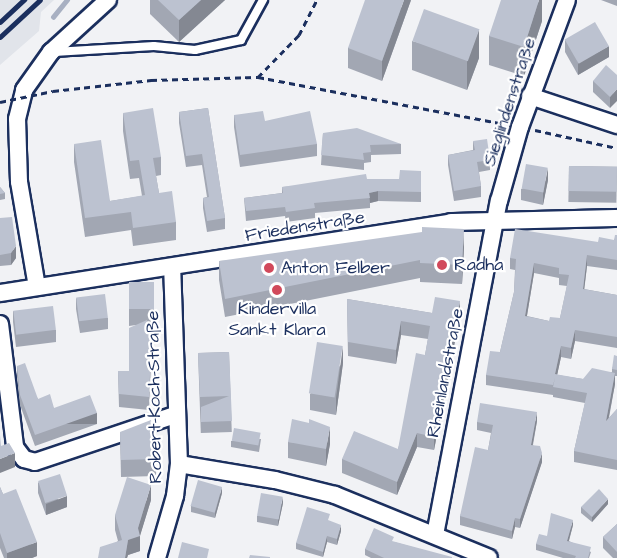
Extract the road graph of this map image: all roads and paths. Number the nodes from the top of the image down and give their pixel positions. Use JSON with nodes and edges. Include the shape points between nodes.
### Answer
{"nodes":[{"id":1,"x":108,"y":0,"type":"edge"},
{"id":2,"x":263,"y":0,"type":"edge"},
{"id":3,"x":317,"y":0,"type":"edge"},
{"id":4,"x":567,"y":0,"type":"edge"},
{"id":5,"x":51,"y":52,"type":"junction"},
{"id":6,"x":258,"y":77,"type":"junction"},
{"id":7,"x":530,"y":96,"type":"junction"},
{"id":8,"x":0,"y":102,"type":"edge"},
{"id":9,"x":617,"y":125,"type":"edge"},
{"id":10,"x":520,"y":127,"type":"junction"},
{"id":11,"x":617,"y":148,"type":"edge"},
{"id":12,"x":495,"y":218,"type":"junction"},
{"id":13,"x":617,"y":218,"type":"edge"},
{"id":14,"x":172,"y":268,"type":"junction"},
{"id":15,"x":37,"y":287,"type":"junction"},
{"id":16,"x":0,"y":293,"type":"edge"},
{"id":17,"x":0,"y":324,"type":"edge"},
{"id":18,"x":176,"y":415,"type":"junction"},
{"id":19,"x":179,"y":464,"type":"junction"},
{"id":20,"x":435,"y":535,"type":"junction"},
{"id":21,"x":158,"y":558,"type":"edge"},
{"id":22,"x":489,"y":558,"type":"edge"}],
"edges":[{"from":1,"to":5,"type":"street"},
{"from":2,"to":5,"type":"lane","via":[[241,39],[195,50],[154,46]]},
{"from":3,"to":6,"type":"path","via":[[299,35]]},
{"from":4,"to":7,"type":"street","name":"Sieglindenstraße"},
{"from":5,"to":15,"type":"street","via":[[24,90],[17,119],[19,182]]},
{"from":6,"to":8,"type":"path","bridge":true,"via":[[151,80],[53,91]]},
{"from":6,"to":10,"type":"path"},
{"from":7,"to":9,"type":"street"},
{"from":7,"to":10,"type":"street","name":"Sieglindenstraße"},
{"from":10,"to":11,"type":"path"},
{"from":10,"to":12,"type":"street","name":"Sieglindenstraße"},
{"from":12,"to":13,"type":"street","name":"Friedenstraße"},
{"from":12,"to":14,"type":"street","name":"Friedenstraße"},
{"from":12,"to":20,"type":"street","name":"Rheinlandstraße"},
{"from":14,"to":15,"type":"street","name":"Friedenstraße"},
{"from":14,"to":18,"type":"street","name":"Robert-Koch-Straße"},
{"from":15,"to":16,"type":"street","name":"Friedenstraße"},
{"from":17,"to":18,"type":"street","via":[[15,447],[24,459],[36,462]]},
{"from":18,"to":19,"type":"street","name":"Robert-Koch-Straße"},
{"from":19,"to":20,"type":"street","via":[[275,480],[335,495]]},
{"from":19,"to":21,"type":"street","name":"Robert-Koch-Straße","via":[[175,496]]},
{"from":20,"to":22,"type":"street"}]}
